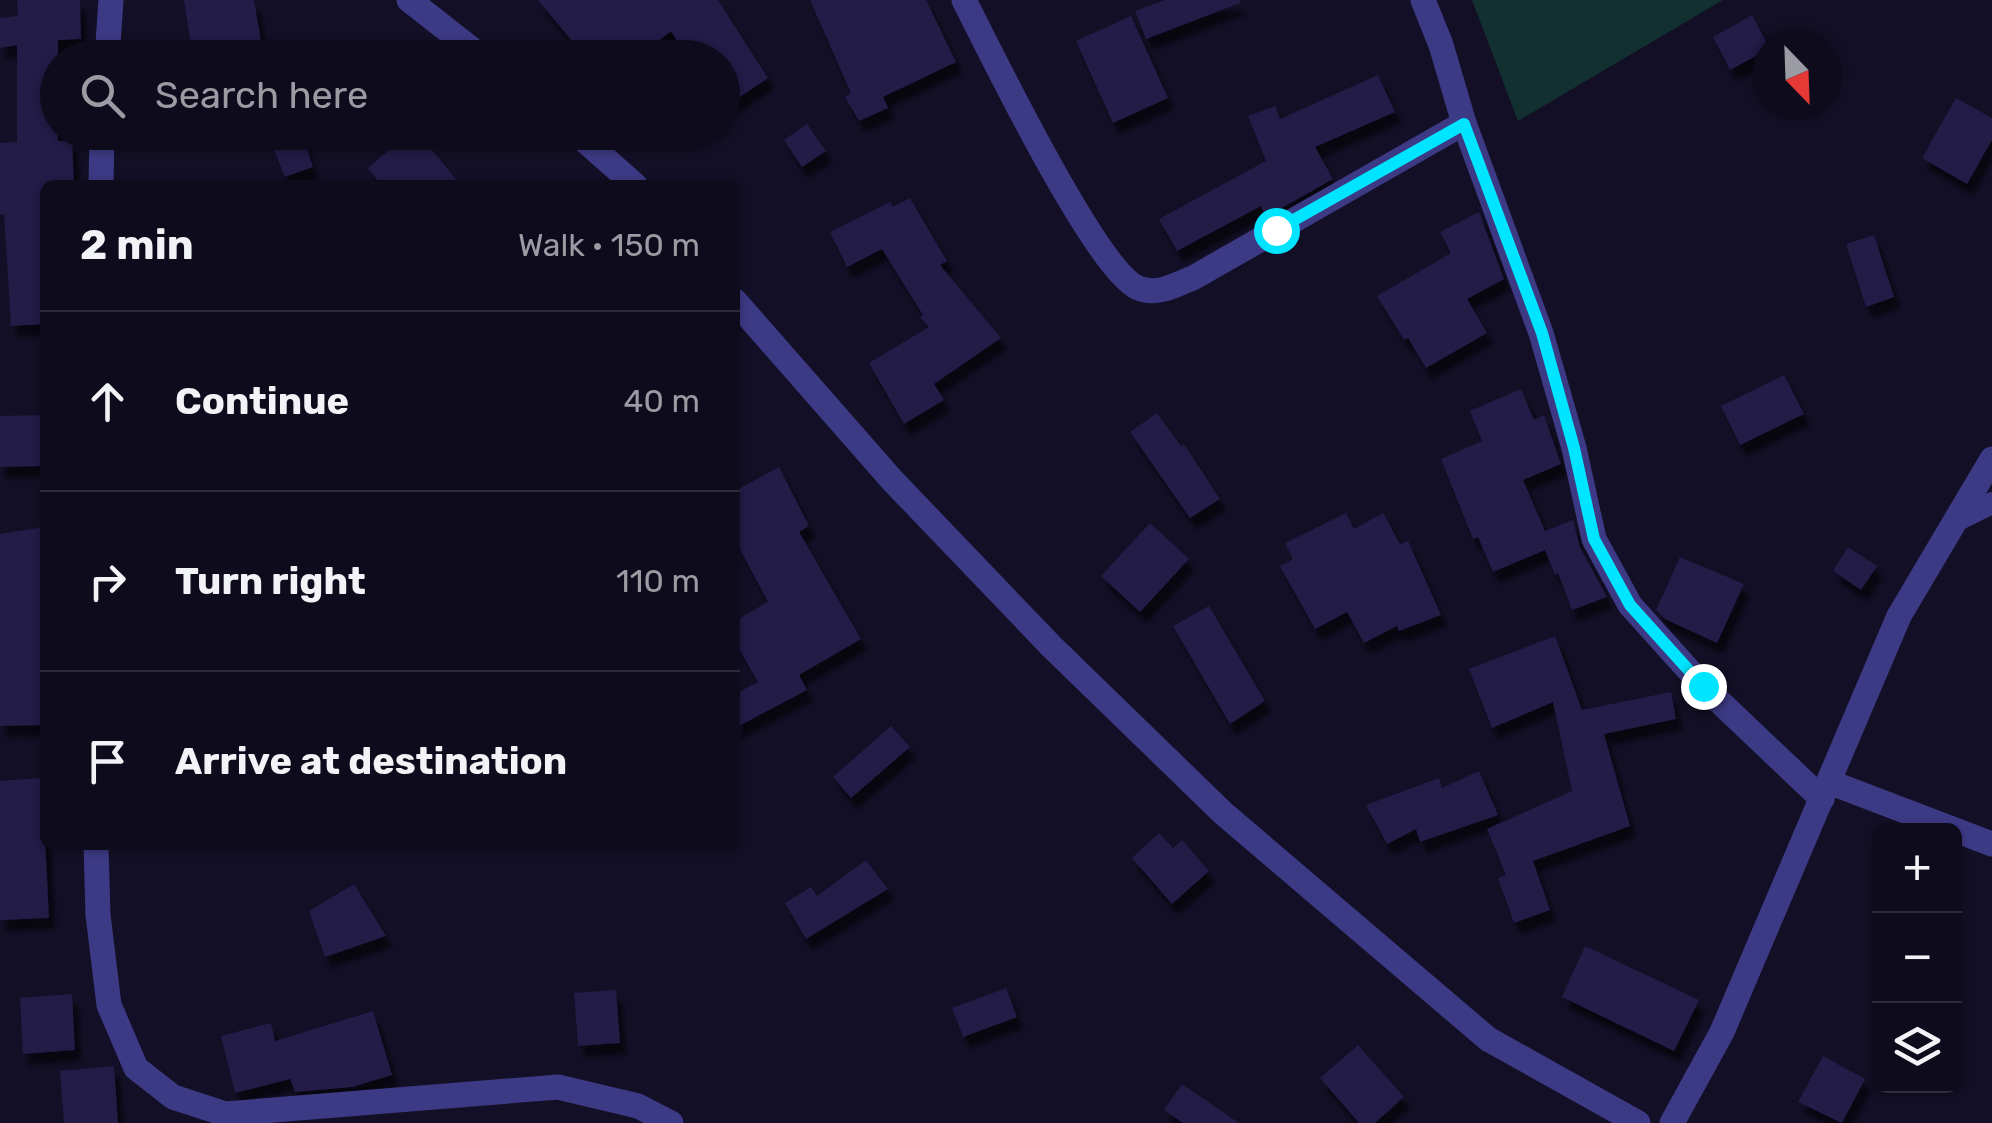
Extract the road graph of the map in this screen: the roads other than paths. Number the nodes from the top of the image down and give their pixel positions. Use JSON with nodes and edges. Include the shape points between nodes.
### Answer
{"nodes":[{"id":1,"x":111,"y":0,"type":"edge"},
{"id":2,"x":408,"y":0,"type":"edge"},
{"id":3,"x":964,"y":0,"type":"edge"},
{"id":4,"x":1423,"y":0,"type":"edge"},
{"id":5,"x":108,"y":40,"type":"edge"},
{"id":6,"x":460,"y":40,"type":"edge"},
{"id":7,"x":1464,"y":124,"type":"junction"},
{"id":8,"x":101,"y":150,"type":"edge"},
{"id":9,"x":595,"y":150,"type":"edge"},
{"id":10,"x":100,"y":180,"type":"edge"},
{"id":11,"x":629,"y":180,"type":"edge"},
{"id":12,"x":740,"y":308,"type":"edge"},
{"id":13,"x":1992,"y":459,"type":"edge"},
{"id":14,"x":1992,"y":503,"type":"edge"},
{"id":15,"x":1954,"y":522,"type":"junction"},
{"id":16,"x":1826,"y":790,"type":"junction"},
{"id":17,"x":1992,"y":844,"type":"edge"},
{"id":18,"x":96,"y":850,"type":"edge"},
{"id":19,"x":1630,"y":1121,"type":"edge"},
{"id":20,"x":671,"y":1123,"type":"edge"},
{"id":21,"x":1672,"y":1123,"type":"edge"}],
"edges":[{"from":1,"to":5,"type":"street"},
{"from":2,"to":6,"type":"street"},
{"from":3,"to":7,"type":"street","via":[[1063,188],[1116,270],[1138,289],[1159,291],[1193,278]]},
{"from":4,"to":7,"type":"street"},
{"from":7,"to":16,"type":"street","via":[[1542,333],[1594,539],[1630,605],[1703,686]]},
{"from":8,"to":10,"type":"street"},
{"from":9,"to":11,"type":"street"},
{"from":12,"to":19,"type":"street","via":[[892,480],[1222,813],[1488,1038]]},
{"from":13,"to":15,"type":"street"},
{"from":14,"to":15,"type":"lane"},
{"from":15,"to":16,"type":"street","via":[[1899,616]]},
{"from":16,"to":17,"type":"street"},
{"from":16,"to":21,"type":"street","via":[[1722,1032]]},
{"from":18,"to":20,"type":"street","via":[[109,1005],[136,1068],[173,1097],[226,1114],[558,1087],[638,1106]]}]}
